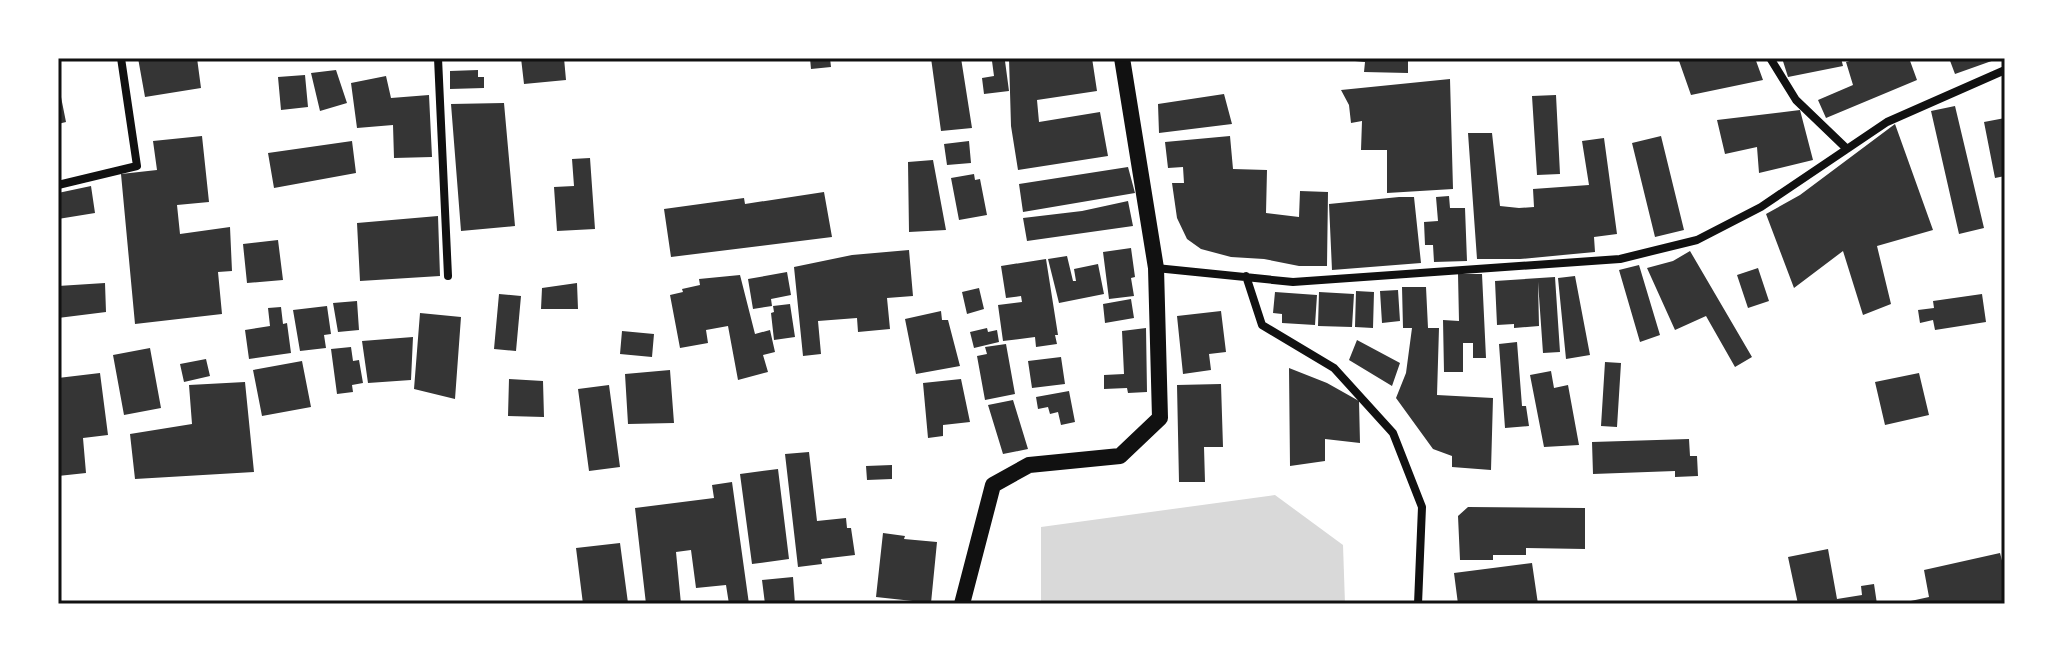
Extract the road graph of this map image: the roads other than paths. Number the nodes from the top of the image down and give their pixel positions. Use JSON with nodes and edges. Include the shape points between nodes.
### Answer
{"nodes":[{"id":1,"x":121,"y":58,"type":"edge"},
{"id":2,"x":438,"y":58,"type":"edge"},
{"id":3,"x":1122,"y":58,"type":"edge"},
{"id":4,"x":1770,"y":58,"type":"edge"},
{"id":5,"x":2005,"y":70,"type":"edge"},
{"id":6,"x":1847,"y":149,"type":"junction"},
{"id":7,"x":58,"y":185,"type":"edge"},
{"id":8,"x":1156,"y":268,"type":"junction"},
{"id":9,"x":448,"y":276,"type":"dead end"},
{"id":10,"x":1246,"y":276,"type":"junction"},
{"id":11,"x":962,"y":604,"type":"edge"},
{"id":12,"x":1418,"y":604,"type":"edge"}],
"edges":[{"from":1,"to":7,"type":"street","via":[[137,166]]},
{"from":2,"to":9,"type":"street"},
{"from":3,"to":8,"type":"main road"},
{"from":4,"to":6,"type":"street","via":[[1796,100]]},
{"from":5,"to":6,"type":"street","via":[[1887,122]]},
{"from":6,"to":10,"type":"street","via":[[1761,207],[1697,240],[1620,259],[1293,282]]},
{"from":8,"to":10,"type":"street"},
{"from":8,"to":11,"type":"main road","via":[[1160,418],[1120,456],[1029,465],[993,485]]},
{"from":10,"to":12,"type":"street","via":[[1262,325],[1334,368],[1393,433],[1422,507]]}]}
